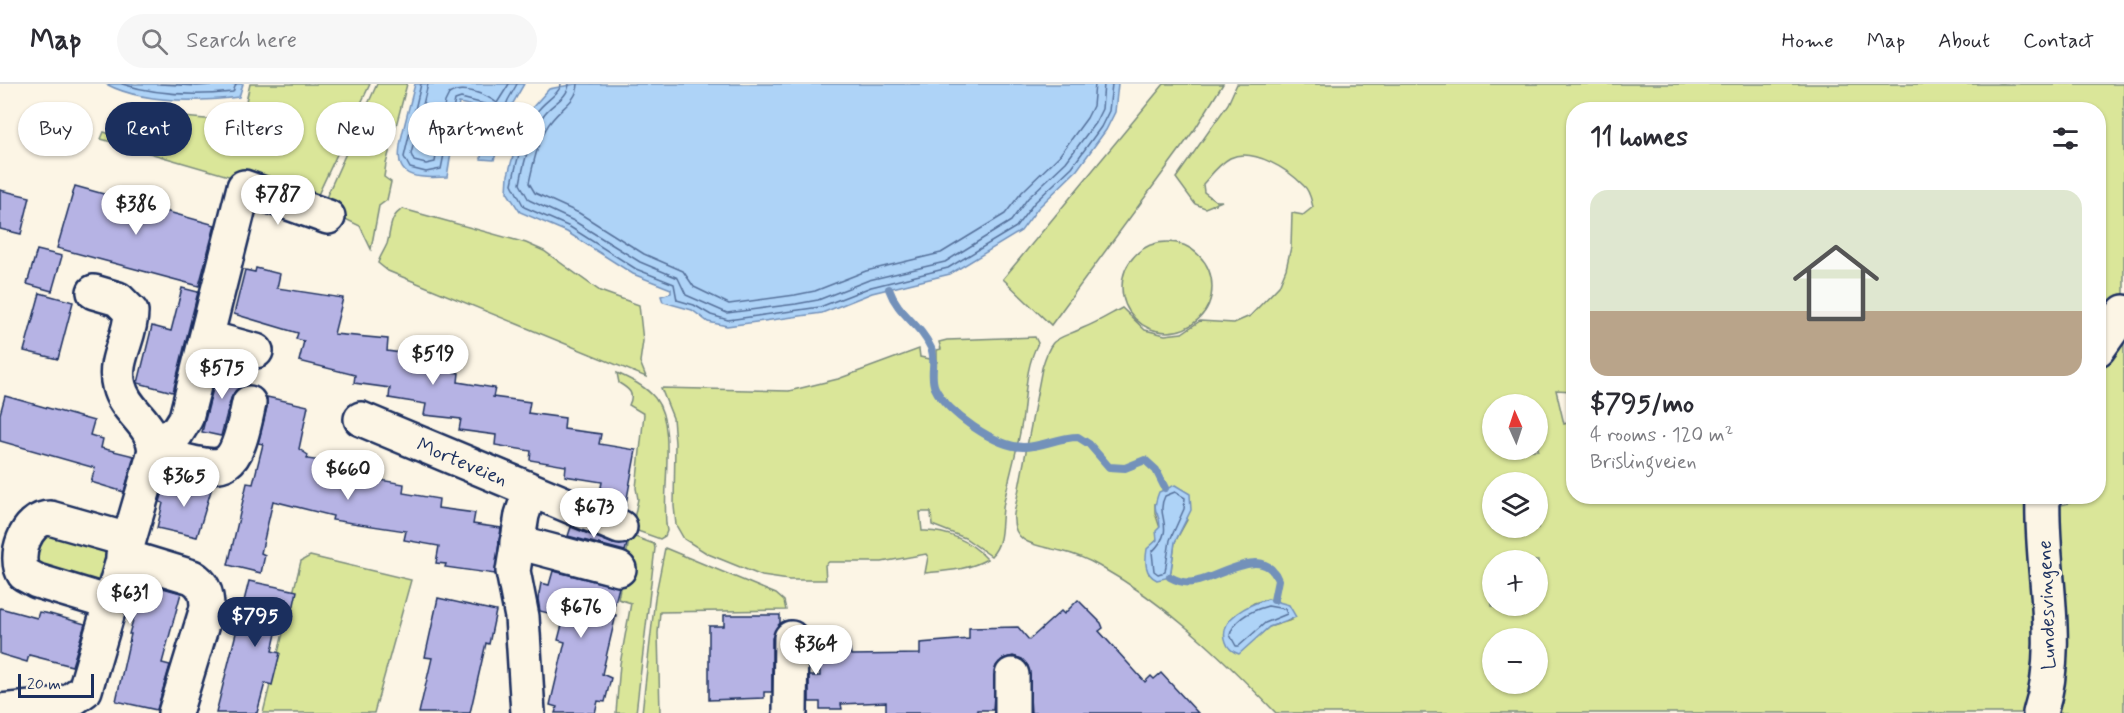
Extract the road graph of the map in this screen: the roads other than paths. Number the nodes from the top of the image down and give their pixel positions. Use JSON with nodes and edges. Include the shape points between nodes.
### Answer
{"nodes":[{"id":1,"x":328,"y":217,"type":"dead end"},
{"id":2,"x":94,"y":292,"type":"dead end"},
{"id":3,"x":2124,"y":312,"type":"edge"},
{"id":4,"x":208,"y":338,"type":"junction"},
{"id":5,"x":2106,"y":338,"type":"edge"},
{"id":6,"x":256,"y":351,"type":"dead end"},
{"id":7,"x":249,"y":403,"type":"dead end"},
{"id":8,"x":361,"y":419,"type":"dead end"},
{"id":9,"x":154,"y":447,"type":"junction"},
{"id":10,"x":530,"y":491,"type":"junction"},
{"id":11,"x":2043,"y":504,"type":"edge"},
{"id":12,"x":620,"y":527,"type":"dead end"},
{"id":13,"x":517,"y":542,"type":"junction"},
{"id":14,"x":126,"y":548,"type":"junction"},
{"id":15,"x":619,"y":569,"type":"dead end"},
{"id":16,"x":110,"y":603,"type":"junction"},
{"id":17,"x":791,"y":638,"type":"dead end"},
{"id":18,"x":1012,"y":675,"type":"dead end"},
{"id":19,"x":0,"y":711,"type":"edge"},
{"id":20,"x":175,"y":713,"type":"edge"},
{"id":21,"x":528,"y":713,"type":"edge"},
{"id":22,"x":790,"y":713,"type":"edge"},
{"id":23,"x":1012,"y":713,"type":"edge"},
{"id":24,"x":2040,"y":713,"type":"edge"}],
"edges":[{"from":1,"to":4,"type":"street","via":[[244,187]]},
{"from":2,"to":9,"type":"street","via":[[118,299],[129,309],[131,318],[118,365],[118,382],[123,398],[146,425]]},
{"from":3,"to":5,"type":"street"},
{"from":4,"to":6,"type":"street"},
{"from":4,"to":9,"type":"street","via":[[184,424],[176,434]]},
{"from":7,"to":9,"type":"street","via":[[238,450],[224,464],[210,466]]},
{"from":8,"to":10,"type":"street","name":"Morteveien"},
{"from":9,"to":14,"type":"street"},
{"from":10,"to":12,"type":"street","name":"Morteveien"},
{"from":10,"to":13,"type":"street","name":"Morteveien"},
{"from":11,"to":24,"type":"street","name":"Lundesvingene","via":[[2051,641],[2050,670]]},
{"from":13,"to":15,"type":"street"},
{"from":13,"to":21,"type":"street","name":"Morteveien","via":[[514,578],[522,617]]},
{"from":14,"to":16,"type":"street"},
{"from":14,"to":16,"type":"street","via":[[50,518],[37,520],[27,529],[20,560],[24,574]]},
{"from":14,"to":20,"type":"street","via":[[192,577],[202,584],[205,593],[207,608]]},
{"from":16,"to":19,"type":"street","via":[[90,678],[80,696],[59,706]]},
{"from":17,"to":22,"type":"street"},
{"from":18,"to":23,"type":"street"}]}
